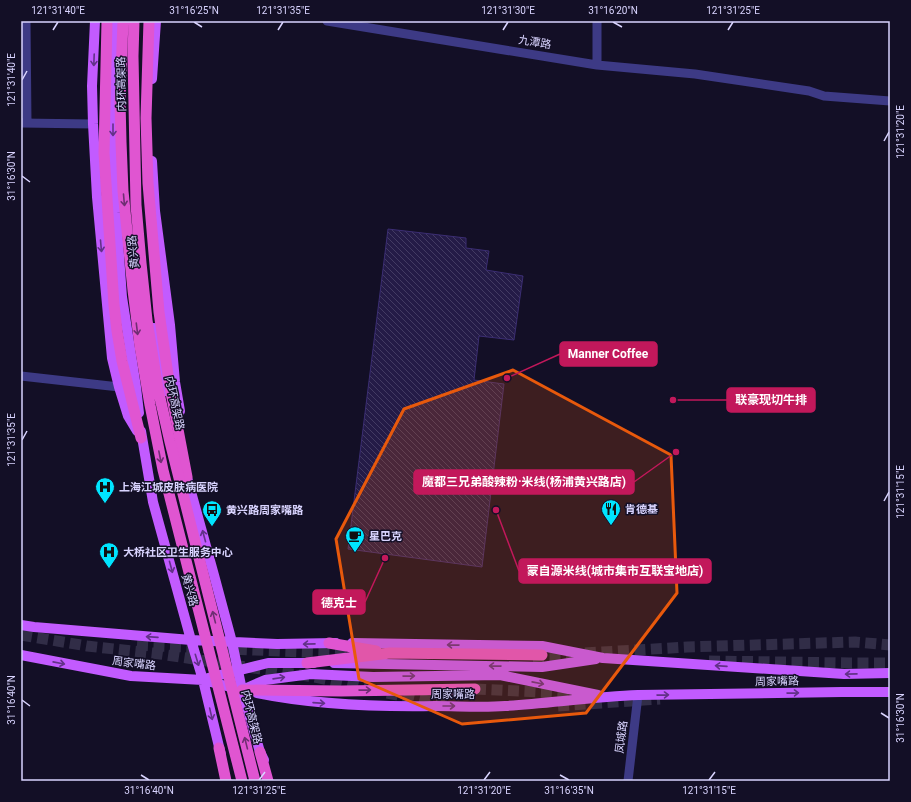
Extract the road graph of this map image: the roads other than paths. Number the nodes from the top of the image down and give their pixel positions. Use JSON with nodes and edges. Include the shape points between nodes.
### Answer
{"nodes":[{"id":1,"x":26,"y":21,"type":"edge"},
{"id":2,"x":95,"y":21,"type":"edge"},
{"id":3,"x":107,"y":21,"type":"edge"},
{"id":4,"x":115,"y":21,"type":"edge"},
{"id":5,"x":123,"y":21,"type":"edge"},
{"id":6,"x":134,"y":21,"type":"edge"},
{"id":7,"x":138,"y":21,"type":"edge"},
{"id":8,"x":149,"y":21,"type":"edge"},
{"id":9,"x":156,"y":21,"type":"edge"},
{"id":10,"x":327,"y":21,"type":"edge"},
{"id":11,"x":597,"y":21,"type":"edge"},
{"id":12,"x":596,"y":64,"type":"junction"},
{"id":13,"x":890,"y":102,"type":"edge"},
{"id":14,"x":24,"y":123,"type":"edge"},
{"id":15,"x":93,"y":124,"type":"junction"},
{"id":16,"x":21,"y":376,"type":"edge"},
{"id":17,"x":119,"y":387,"type":"junction"},
{"id":18,"x":141,"y":438,"type":"junction"},
{"id":19,"x":187,"y":477,"type":"junction"},
{"id":20,"x":21,"y":625,"type":"edge"},
{"id":21,"x":191,"y":640,"type":"junction"},
{"id":22,"x":232,"y":642,"type":"junction"},
{"id":23,"x":329,"y":643,"type":"junction"},
{"id":24,"x":390,"y":653,"type":"junction"},
{"id":25,"x":21,"y":655,"type":"edge"},
{"id":26,"x":542,"y":655,"type":"tunnel mouth"},
{"id":27,"x":603,"y":658,"type":"junction"},
{"id":28,"x":307,"y":663,"type":"junction"},
{"id":29,"x":238,"y":671,"type":"junction"},
{"id":30,"x":890,"y":673,"type":"edge"},
{"id":31,"x":203,"y":680,"type":"junction"},
{"id":32,"x":475,"y":689,"type":"tunnel mouth"},
{"id":33,"x":242,"y":690,"type":"junction"},
{"id":34,"x":890,"y":692,"type":"edge"},
{"id":35,"x":638,"y":696,"type":"junction"},
{"id":36,"x":609,"y":697,"type":"junction"},
{"id":37,"x":219,"y":748,"type":"junction"},
{"id":38,"x":260,"y":752,"type":"junction"},
{"id":39,"x":221,"y":781,"type":"edge"},
{"id":40,"x":227,"y":781,"type":"edge"},
{"id":41,"x":242,"y":781,"type":"edge"},
{"id":42,"x":255,"y":781,"type":"edge"},
{"id":43,"x":263,"y":781,"type":"edge"},
{"id":44,"x":268,"y":781,"type":"edge"},
{"id":45,"x":273,"y":781,"type":"edge"},
{"id":46,"x":628,"y":781,"type":"edge"}],
"edges":[{"from":1,"to":14,"type":"street"},
{"from":2,"to":15,"type":"main road","name":"黄兴路","one_way":true},
{"from":3,"to":18,"type":"highway","via":[[104,153],[113,288],[122,361]]},
{"from":4,"to":18,"type":"main road","name":"黄兴路","one_way":true,"via":[[113,143],[116,213],[122,297]]},
{"from":5,"to":41,"type":"highway","name":"内环高架路","one_way":true,"bridge":true,"via":[[121,142],[132,290],[140,346],[163,470]]},
{"from":42,"to":6,"type":"highway","name":"内环高架路","one_way":true,"bridge":true,"via":[[170,442],[148,327],[136,205]]},
{"from":7,"to":19,"type":"main road","name":"黄兴路","via":[[136,57],[140,208],[153,323],[175,441]]},
{"from":8,"to":19,"type":"highway","via":[[146,118],[148,183],[159,312]]},
{"from":9,"to":19,"type":"main road","name":"黄兴路","via":[[150,118],[155,211]]},
{"from":10,"to":12,"type":"street","name":"九潭路"},
{"from":11,"to":12,"type":"street"},
{"from":12,"to":13,"type":"street","name":"九潭路","via":[[695,74],[809,91],[824,96]]},
{"from":14,"to":15,"type":"street"},
{"from":15,"to":17,"type":"main road","name":"黄兴路","one_way":true,"via":[[112,358]]},
{"from":16,"to":17,"type":"street"},
{"from":17,"to":18,"type":"main road","name":"黄兴路","via":[[128,416]]},
{"from":18,"to":21,"type":"main road","name":"黄兴路","one_way":true,"via":[[153,502]]},
{"from":22,"to":19,"type":"main road","name":"黄兴路","one_way":true},
{"from":21,"to":20,"type":"main road","name":"周家嘴路","one_way":true},
{"from":21,"to":22,"type":"main road","name":"周家嘴路"},
{"from":21,"to":31,"type":"main road","name":"黄兴路","one_way":true},
{"from":23,"to":22,"type":"main road","name":"周家嘴路","one_way":true},
{"from":22,"to":29,"type":"main road","name":"黄兴路"},
{"from":23,"to":24,"type":"highway"},
{"from":27,"to":23,"type":"main road","name":"周家嘴路","one_way":true,"via":[[542,646]]},
{"from":24,"to":26,"type":"highway"},
{"from":24,"to":28,"type":"highway"},
{"from":25,"to":31,"type":"main road","name":"周家嘴路","one_way":true,"via":[[131,676]]},
{"from":27,"to":28,"type":"main road","one_way":true,"via":[[542,667]]},
{"from":30,"to":27,"type":"main road","name":"周家嘴路","one_way":true,"via":[[844,674]]},
{"from":28,"to":29,"type":"main road","via":[[268,663]]},
{"from":29,"to":31,"type":"main road"},
{"from":29,"to":33,"type":"main road","name":"黄兴路"},
{"from":31,"to":33,"type":"main road","name":"周家嘴路"},
{"from":31,"to":37,"type":"main road","name":"黄兴路","one_way":true},
{"from":33,"to":32,"type":"highway","one_way":true},
{"from":33,"to":36,"type":"main road","name":"周家嘴路","one_way":true,"via":[[281,698],[386,707],[503,706]]},
{"from":33,"to":36,"type":"main road","one_way":true,"via":[[265,680],[310,674],[373,677],[500,675]]},
{"from":33,"to":38,"type":"main road","name":"黄兴路"},
{"from":35,"to":34,"type":"main road","name":"周家嘴路","one_way":true},
{"from":35,"to":36,"type":"main road","name":"周家嘴路"},
{"from":35,"to":46,"type":"street","name":"凤城路"},
{"from":37,"to":39,"type":"main road","name":"黄兴路"},
{"from":37,"to":40,"type":"highway"},
{"from":38,"to":43,"type":"main road","name":"黄兴路"},
{"from":38,"to":44,"type":"highway"},
{"from":38,"to":45,"type":"main road","name":"黄兴路"}]}
